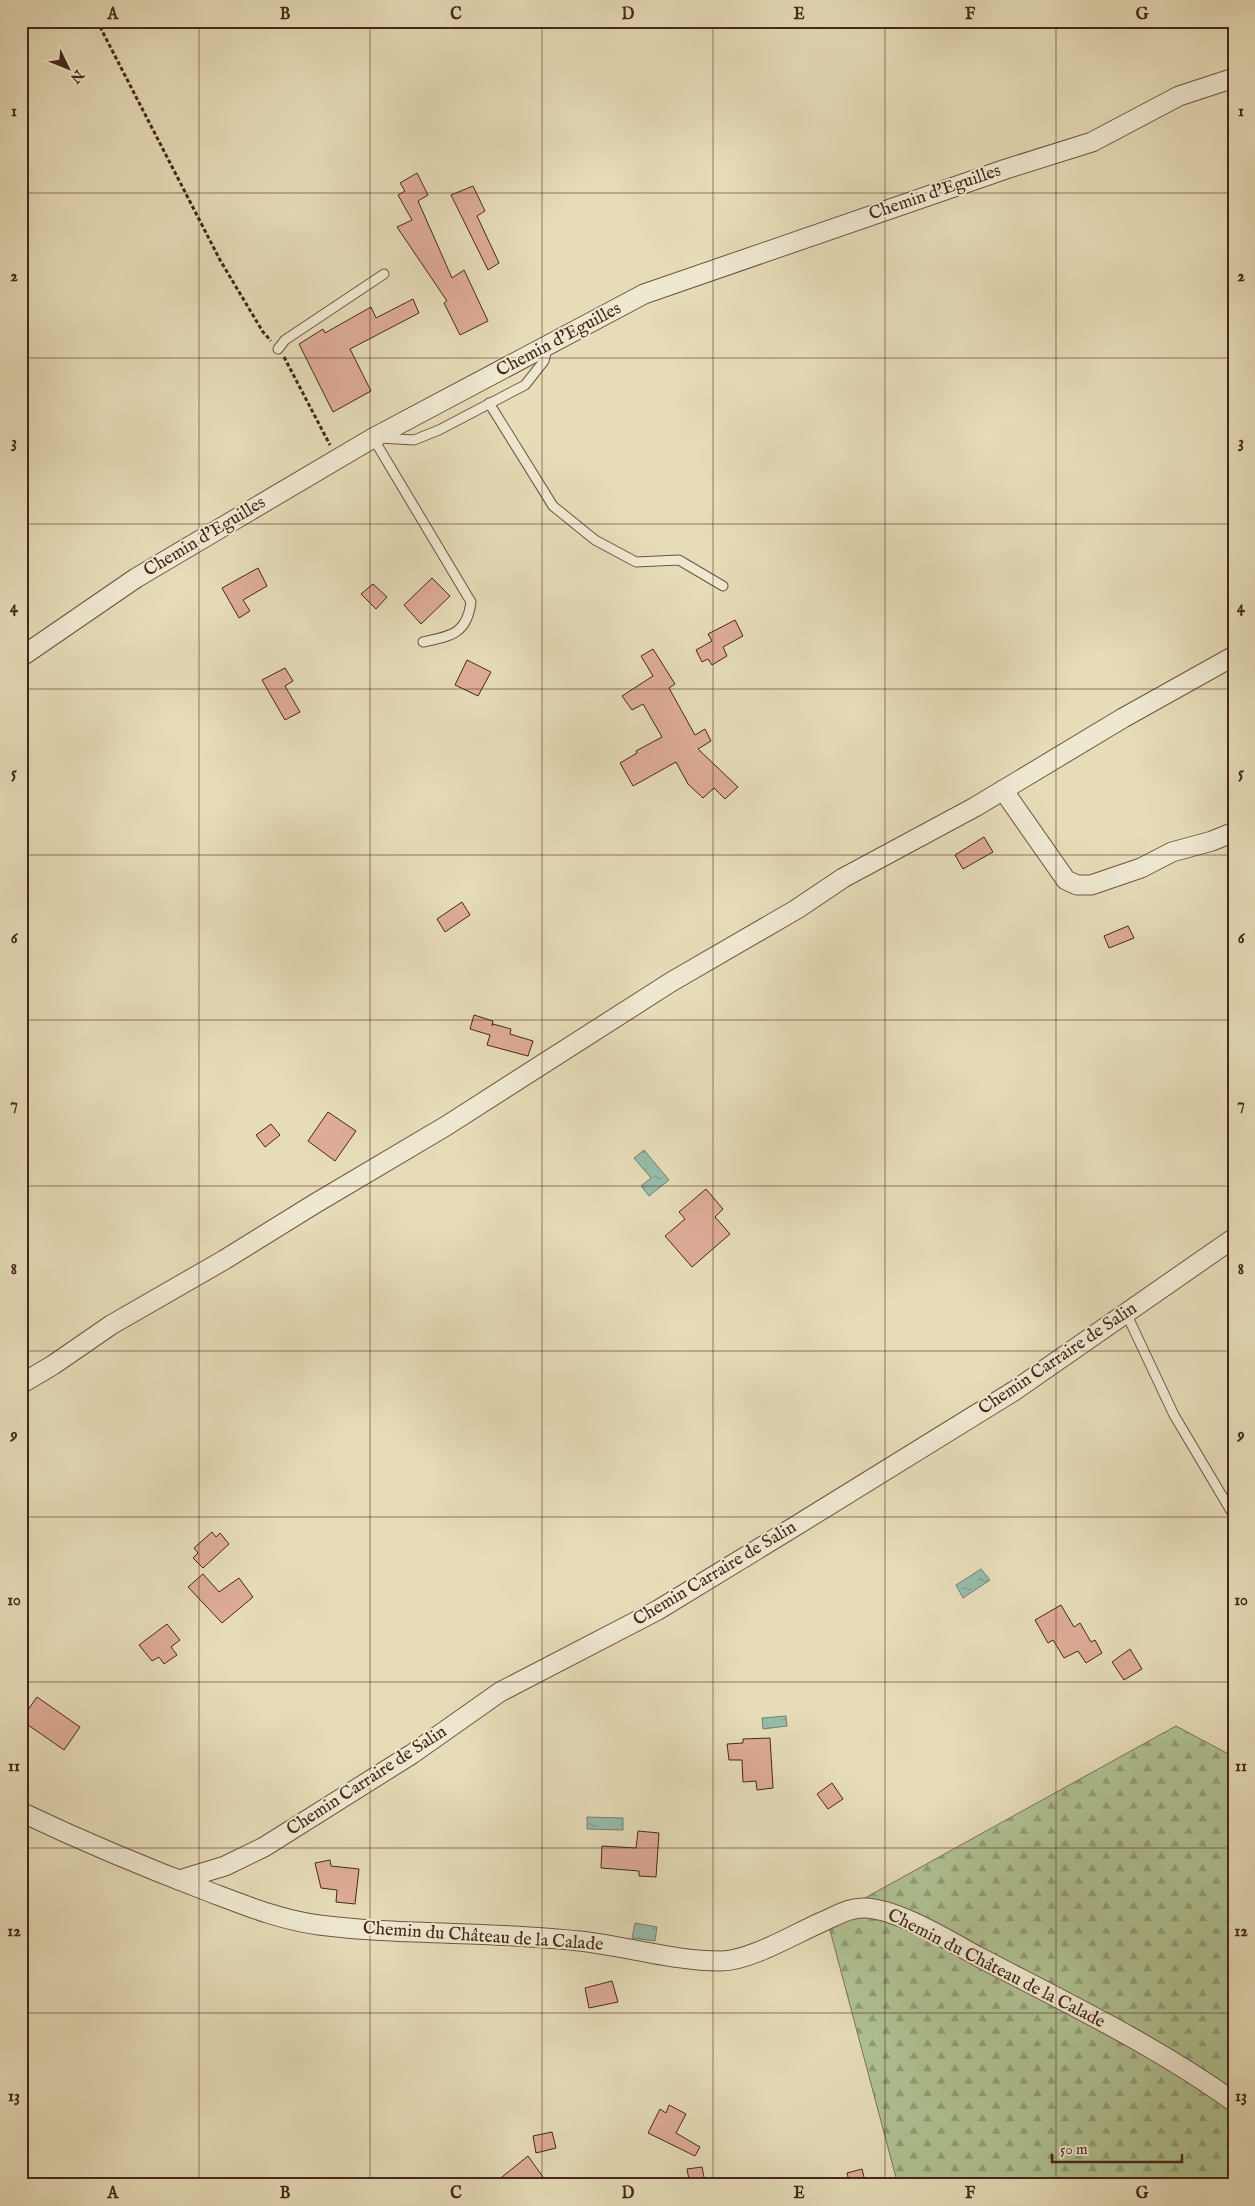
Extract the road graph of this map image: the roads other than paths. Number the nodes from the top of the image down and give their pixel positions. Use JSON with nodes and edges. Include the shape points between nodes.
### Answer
{"nodes":[{"id":1,"x":1234,"y":78,"type":"edge"},
{"id":2,"x":384,"y":274,"type":"dead end"},
{"id":3,"x":548,"y":345,"type":"junction"},
{"id":4,"x":278,"y":349,"type":"road end"},
{"id":5,"x":490,"y":403,"type":"junction"},
{"id":6,"x":373,"y":438,"type":"junction"},
{"id":7,"x":723,"y":586,"type":"dead end"},
{"id":8,"x":424,"y":642,"type":"dead end"},
{"id":9,"x":1234,"y":656,"type":"edge"},
{"id":10,"x":21,"y":657,"type":"edge"},
{"id":11,"x":1003,"y":790,"type":"junction"},
{"id":12,"x":1234,"y":832,"type":"edge"},
{"id":13,"x":1234,"y":1238,"type":"edge"},
{"id":14,"x":1126,"y":1313,"type":"junction"},
{"id":15,"x":21,"y":1384,"type":"edge"},
{"id":16,"x":1234,"y":1516,"type":"edge"},
{"id":17,"x":21,"y":1812,"type":"edge"},
{"id":18,"x":180,"y":1880,"type":"junction"},
{"id":19,"x":1234,"y":2102,"type":"edge"}],
"edges":[{"from":1,"to":3,"type":"street","name":"Chemin d'Eguilles","via":[[1180,96],[1092,142],[644,294]]},
{"from":2,"to":4,"type":"lane","via":[[285,340]]},
{"from":3,"to":5,"type":"lane","via":[[544,361],[525,384]]},
{"from":3,"to":6,"type":"street","name":"Chemin d'Eguilles"},
{"from":5,"to":6,"type":"lane","via":[[414,440]]},
{"from":5,"to":7,"type":"lane","via":[[553,506],[595,540],[636,562],[679,560]]},
{"from":6,"to":8,"type":"lane","via":[[471,602],[469,617],[452,636]]},
{"from":6,"to":10,"type":"street","name":"Chemin d'Eguilles","via":[[136,578]]},
{"from":9,"to":11,"type":"street"},
{"from":11,"to":12,"type":"street","via":[[1066,880],[1077,885],[1091,885],[1141,868],[1172,852]]},
{"from":11,"to":15,"type":"street","via":[[892,854],[843,878],[797,909],[671,982],[446,1126],[217,1265],[111,1325]]},
{"from":13,"to":14,"type":"street","name":"Chemin Carraire de Salin"},
{"from":14,"to":16,"type":"lane","via":[[1174,1415]]},
{"from":14,"to":18,"type":"street","name":"Chemin Carraire de Salin","via":[[1014,1391],[658,1610],[500,1692],[412,1754],[264,1847],[225,1866]]},
{"from":17,"to":18,"type":"street","name":"Chemin du Château de la Calade"},
{"from":18,"to":19,"type":"street","name":"Chemin du Château de la Calade","via":[[276,1917],[318,1925],[579,1941],[695,1960],[739,1958],[851,1908],[882,1910],[918,1925],[1071,2005],[1153,2050]]}]}
